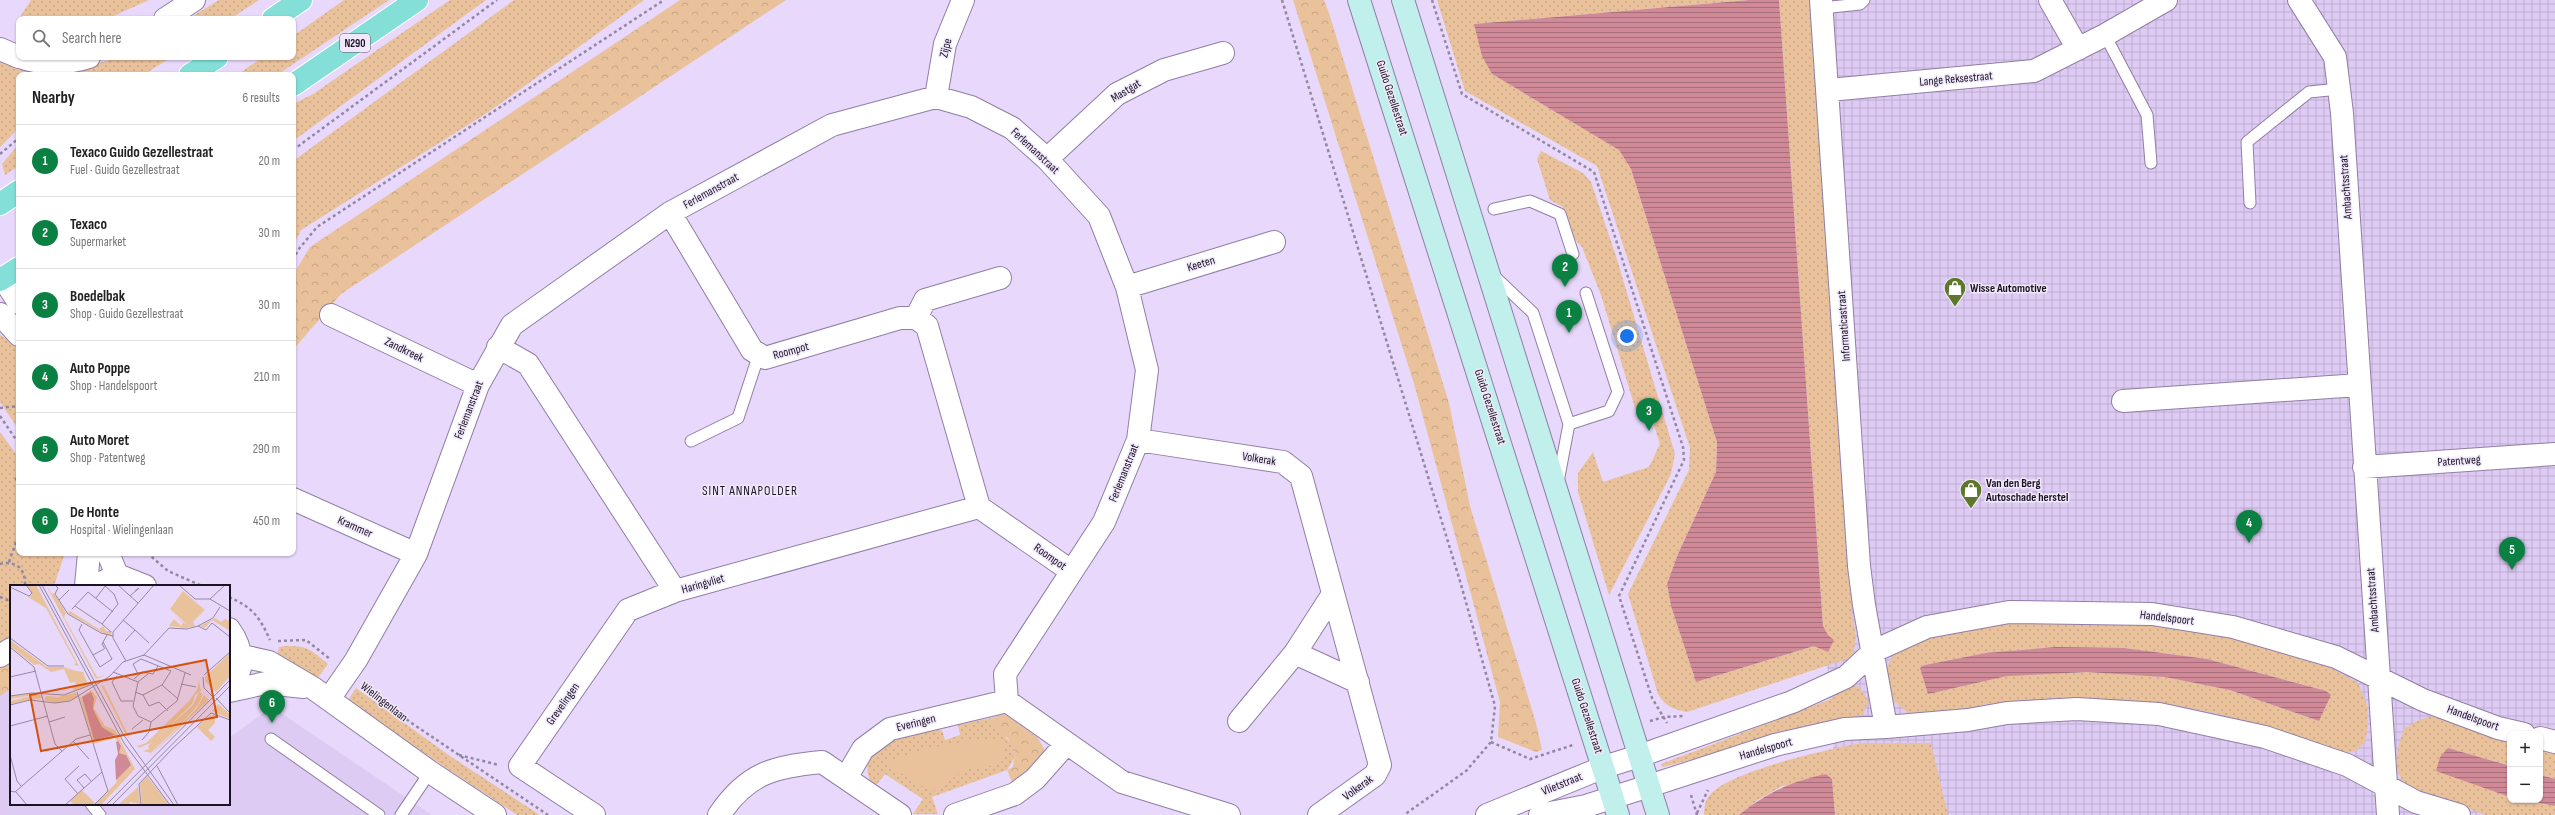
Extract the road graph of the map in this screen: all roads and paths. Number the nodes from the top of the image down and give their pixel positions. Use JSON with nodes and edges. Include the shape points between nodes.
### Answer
{"nodes":[{"id":1,"x":194,"y":0,"type":"edge"},
{"id":2,"x":301,"y":0,"type":"edge"},
{"id":3,"x":417,"y":0,"type":"edge"},
{"id":4,"x":497,"y":0,"type":"edge"},
{"id":5,"x":664,"y":0,"type":"edge"},
{"id":6,"x":963,"y":0,"type":"edge"},
{"id":7,"x":1282,"y":0,"type":"edge"},
{"id":8,"x":1359,"y":0,"type":"edge"},
{"id":9,"x":1403,"y":0,"type":"edge"},
{"id":10,"x":1864,"y":0,"type":"edge"},
{"id":11,"x":2050,"y":0,"type":"edge"},
{"id":12,"x":2166,"y":0,"type":"edge"},
{"id":13,"x":2299,"y":0,"type":"edge"},
{"id":14,"x":1822,"y":4,"type":"edge"},
{"id":15,"x":170,"y":16,"type":"edge"},
{"id":16,"x":277,"y":16,"type":"edge"},
{"id":17,"x":2106,"y":35,"type":"junction"},
{"id":18,"x":0,"y":49,"type":"edge"},
{"id":19,"x":2078,"y":50,"type":"junction"},
{"id":20,"x":1223,"y":53,"type":"dead end"},
{"id":21,"x":16,"y":56,"type":"edge"},
{"id":22,"x":27,"y":60,"type":"edge"},
{"id":23,"x":79,"y":60,"type":"edge"},
{"id":24,"x":212,"y":60,"type":"edge"},
{"id":25,"x":194,"y":72,"type":"edge"},
{"id":26,"x":296,"y":83,"type":"edge"},
{"id":27,"x":2339,"y":89,"type":"junction"},
{"id":28,"x":1829,"y":90,"type":"junction"},
{"id":29,"x":936,"y":97,"type":"junction"},
{"id":30,"x":16,"y":141,"type":"edge"},
{"id":31,"x":296,"y":148,"type":"edge"},
{"id":32,"x":0,"y":154,"type":"edge"},
{"id":33,"x":1047,"y":159,"type":"junction"},
{"id":34,"x":2151,"y":163,"type":"dead end"},
{"id":35,"x":16,"y":193,"type":"edge"},
{"id":36,"x":0,"y":204,"type":"edge"},
{"id":37,"x":2250,"y":204,"type":"dead end"},
{"id":38,"x":1494,"y":209,"type":"dead end"},
{"id":39,"x":670,"y":213,"type":"junction"},
{"id":40,"x":1274,"y":242,"type":"dead end"},
{"id":41,"x":296,"y":254,"type":"edge"},
{"id":42,"x":1573,"y":254,"type":"dead end"},
{"id":43,"x":1488,"y":270,"type":"junction"},
{"id":44,"x":6,"y":275,"type":"edge"},
{"id":45,"x":1000,"y":278,"type":"dead end"},
{"id":46,"x":1127,"y":286,"type":"junction"},
{"id":47,"x":1586,"y":293,"type":"dead end"},
{"id":48,"x":16,"y":297,"type":"edge"},
{"id":49,"x":0,"y":314,"type":"edge"},
{"id":50,"x":331,"y":315,"type":"dead end"},
{"id":51,"x":916,"y":318,"type":"junction"},
{"id":52,"x":16,"y":332,"type":"edge"},
{"id":53,"x":498,"y":347,"type":"junction"},
{"id":54,"x":760,"y":354,"type":"junction"},
{"id":55,"x":478,"y":385,"type":"junction"},
{"id":56,"x":2359,"y":385,"type":"junction"},
{"id":57,"x":2123,"y":401,"type":"dead end"},
{"id":58,"x":16,"y":406,"type":"edge"},
{"id":59,"x":0,"y":408,"type":"edge"},
{"id":60,"x":0,"y":416,"type":"edge"},
{"id":61,"x":1569,"y":424,"type":"junction"},
{"id":62,"x":16,"y":440,"type":"edge"},
{"id":63,"x":1138,"y":440,"type":"junction"},
{"id":64,"x":691,"y":441,"type":"dead end"},
{"id":65,"x":2555,"y":454,"type":"edge"},
{"id":66,"x":2364,"y":467,"type":"junction"},
{"id":67,"x":1557,"y":488,"type":"junction"},
{"id":68,"x":296,"y":500,"type":"edge"},
{"id":69,"x":979,"y":507,"type":"junction"},
{"id":70,"x":16,"y":542,"type":"edge"},
{"id":71,"x":416,"y":554,"type":"junction"},
{"id":72,"x":89,"y":556,"type":"edge"},
{"id":73,"x":109,"y":556,"type":"edge"},
{"id":74,"x":150,"y":556,"type":"edge"},
{"id":75,"x":9,"y":562,"type":"junction"},
{"id":76,"x":0,"y":564,"type":"edge"},
{"id":77,"x":1071,"y":571,"type":"junction"},
{"id":78,"x":119,"y":581,"type":"edge"},
{"id":79,"x":25,"y":585,"type":"edge"},
{"id":80,"x":86,"y":585,"type":"edge"},
{"id":81,"x":100,"y":585,"type":"edge"},
{"id":82,"x":140,"y":585,"type":"edge"},
{"id":83,"x":200,"y":585,"type":"edge"},
{"id":84,"x":675,"y":591,"type":"junction"},
{"id":85,"x":1333,"y":594,"type":"junction"},
{"id":86,"x":0,"y":597,"type":"edge"},
{"id":87,"x":230,"y":597,"type":"edge"},
{"id":88,"x":10,"y":599,"type":"edge"},
{"id":89,"x":230,"y":634,"type":"edge"},
{"id":90,"x":10,"y":650,"type":"edge"},
{"id":91,"x":1874,"y":651,"type":"junction"},
{"id":92,"x":1295,"y":653,"type":"junction"},
{"id":93,"x":10,"y":654,"type":"edge"},
{"id":94,"x":0,"y":656,"type":"edge"},
{"id":95,"x":236,"y":656,"type":"edge"},
{"id":96,"x":346,"y":672,"type":"junction"},
{"id":97,"x":2378,"y":678,"type":"junction"},
{"id":98,"x":1358,"y":682,"type":"junction"},
{"id":99,"x":230,"y":690,"type":"edge"},
{"id":100,"x":230,"y":691,"type":"edge"},
{"id":101,"x":322,"y":693,"type":"junction"},
{"id":102,"x":1007,"y":701,"type":"junction"},
{"id":103,"x":1239,"y":721,"type":"dead end"},
{"id":104,"x":1886,"y":727,"type":"junction"},
{"id":105,"x":2511,"y":731,"type":"edge"},
{"id":106,"x":2543,"y":739,"type":"edge"},
{"id":107,"x":270,"y":740,"type":"dead end"},
{"id":108,"x":2555,"y":742,"type":"edge"},
{"id":109,"x":1066,"y":744,"type":"junction"},
{"id":110,"x":457,"y":754,"type":"junction"},
{"id":111,"x":1639,"y":756,"type":"junction"},
{"id":112,"x":1604,"y":767,"type":"junction"},
{"id":113,"x":430,"y":772,"type":"junction"},
{"id":114,"x":528,"y":772,"type":"junction"},
{"id":115,"x":846,"y":778,"type":"junction"},
{"id":116,"x":1649,"y":786,"type":"junction"},
{"id":117,"x":2386,"y":786,"type":"junction"},
{"id":118,"x":1616,"y":806,"type":"edge"},
{"id":119,"x":986,"y":810,"type":"edge"},
{"id":120,"x":379,"y":815,"type":"edge"},
{"id":121,"x":401,"y":815,"type":"edge"},
{"id":122,"x":495,"y":815,"type":"edge"},
{"id":123,"x":548,"y":815,"type":"edge"},
{"id":124,"x":594,"y":815,"type":"edge"},
{"id":125,"x":719,"y":815,"type":"edge"},
{"id":126,"x":900,"y":815,"type":"edge"},
{"id":127,"x":955,"y":815,"type":"edge"},
{"id":128,"x":1229,"y":815,"type":"edge"},
{"id":129,"x":1319,"y":815,"type":"edge"},
{"id":130,"x":1404,"y":815,"type":"edge"},
{"id":131,"x":1487,"y":815,"type":"edge"},
{"id":132,"x":1540,"y":815,"type":"edge"},
{"id":133,"x":1658,"y":815,"type":"edge"},
{"id":134,"x":2388,"y":815,"type":"edge"},
{"id":135,"x":2460,"y":815,"type":"edge"}],
"edges":[{"from":1,"to":15,"type":"street"},
{"from":2,"to":16,"type":"main road"},
{"from":3,"to":26,"type":"main road","number":"N290"},
{"from":4,"to":31,"type":"path"},
{"from":5,"to":41,"type":"path","via":[[317,228]]},
{"from":6,"to":29,"type":"street","name":"Zijpe","via":[[945,44]]},
{"from":7,"to":130,"type":"path","via":[[1460,581],[1495,706],[1491,742],[1466,771]]},
{"from":8,"to":112,"type":"main road","name":"Guido Gezellestraat"},
{"from":9,"to":43,"type":"main road"},
{"from":10,"to":14,"type":"lane","via":[[1860,4]]},
{"from":11,"to":19,"type":"street"},
{"from":12,"to":17,"type":"street","name":"Lange Reksestraat"},
{"from":13,"to":27,"type":"street","name":"Ambachtsstraat","via":[[2335,57]]},
{"from":14,"to":28,"type":"street","name":"Informaticastraat"},
{"from":17,"to":19,"type":"street","name":"Lange Reksestraat"},
{"from":17,"to":34,"type":"lane","via":[[2147,115]]},
{"from":18,"to":21,"type":"street"},
{"from":19,"to":28,"type":"street","name":"Lange Reksestraat","via":[[2034,72]]},
{"from":20,"to":33,"type":"street","name":"Mastgat","via":[[1164,70],[1117,94]]},
{"from":22,"to":23,"type":"street","via":[[73,62]]},
{"from":24,"to":25,"type":"main road"},
{"from":27,"to":37,"type":"lane","via":[[2309,92],[2247,142]]},
{"from":27,"to":56,"type":"street","name":"Ambachtsstraat"},
{"from":28,"to":91,"type":"street","name":"Informaticastraat","via":[[1860,566],[1864,605]]},
{"from":29,"to":33,"type":"street","name":"Ferlemanstraat","via":[[971,107],[1012,128]]},
{"from":29,"to":39,"type":"street","name":"Ferlemanstraat","via":[[832,125]]},
{"from":30,"to":32,"type":"path"},
{"from":33,"to":46,"type":"street","name":"Ferlemanstraat","via":[[1099,216]]},
{"from":35,"to":36,"type":"main road"},
{"from":38,"to":42,"type":"lane","via":[[1530,201],[1560,214]]},
{"from":39,"to":53,"type":"street","name":"Ferlemanstraat","via":[[512,325]]},
{"from":39,"to":54,"type":"street","name":"Roompot","via":[[752,350]]},
{"from":40,"to":46,"type":"street","name":"Keeten"},
{"from":43,"to":61,"type":"lane","via":[[1533,313]]},
{"from":43,"to":67,"type":"main road"},
{"from":44,"to":48,"type":"street"},
{"from":45,"to":51,"type":"street","via":[[925,300]]},
{"from":46,"to":63,"type":"street","name":"Ferlemanstraat","via":[[1147,370]]},
{"from":47,"to":61,"type":"lane","via":[[1618,392],[1609,411]]},
{"from":49,"to":52,"type":"street"},
{"from":50,"to":55,"type":"street","name":"Zandkreek"},
{"from":51,"to":54,"type":"street","name":"Roompot","via":[[900,318],[783,354],[765,358]]},
{"from":51,"to":69,"type":"street","via":[[927,326]]},
{"from":53,"to":55,"type":"street","name":"Ferlemanstraat"},
{"from":53,"to":84,"type":"street","name":"Haringvliet","via":[[528,364]]},
{"from":54,"to":64,"type":"lane","via":[[738,418]]},
{"from":55,"to":71,"type":"street","name":"Ferlemanstraat"},
{"from":56,"to":57,"type":"street"},
{"from":56,"to":66,"type":"street","name":"Ambachtsstraat"},
{"from":58,"to":59,"type":"path"},
{"from":60,"to":62,"type":"path"},
{"from":61,"to":67,"type":"lane"},
{"from":63,"to":77,"type":"street","name":"Ferlemanstraat","via":[[1104,522]]},
{"from":63,"to":85,"type":"street","name":"Volkerak","via":[[1283,462],[1301,476]]},
{"from":65,"to":66,"type":"street","name":"Patentweg"},
{"from":66,"to":97,"type":"street","name":"Ambachtsstraat"},
{"from":67,"to":111,"type":"main road"},
{"from":68,"to":71,"type":"street","name":"Krammer"},
{"from":69,"to":77,"type":"street","name":"Roompot"},
{"from":69,"to":84,"type":"street","name":"Haringvliet"},
{"from":70,"to":75,"type":"path"},
{"from":71,"to":96,"type":"street","name":"Ferlemanstraat"},
{"from":72,"to":80,"type":"street"},
{"from":73,"to":78,"type":"street"},
{"from":74,"to":83,"type":"path","via":[[168,571]]},
{"from":75,"to":76,"type":"path"},
{"from":75,"to":79,"type":"path","via":[[20,566],[26,577]]},
{"from":77,"to":102,"type":"street","name":"Ferlemanstraat","via":[[1006,674]]},
{"from":78,"to":81,"type":"street"},
{"from":78,"to":82,"type":"street"},
{"from":84,"to":114,"type":"street","name":"Grevelingen","via":[[628,610],[520,766]]},
{"from":85,"to":92,"type":"street"},
{"from":85,"to":98,"type":"street","name":"Volkerak"},
{"from":86,"to":88,"type":"path"},
{"from":87,"to":96,"type":"path","name":"Wielingenlaan","via":[[248,605],[261,621],[270,642],[306,640]]},
{"from":89,"to":95,"type":"street"},
{"from":90,"to":94,"type":"street"},
{"from":91,"to":97,"type":"street","name":"Handelspoort","via":[[1927,627],[2009,612],[2152,614],[2233,627],[2336,657]]},
{"from":91,"to":104,"type":"street"},
{"from":91,"to":111,"type":"street","via":[[1846,677],[1792,702]]},
{"from":92,"to":98,"type":"street"},
{"from":92,"to":103,"type":"street"},
{"from":93,"to":94,"type":"street"},
{"from":95,"to":99,"type":"street","via":[[236,681]]},
{"from":95,"to":101,"type":"street","via":[[269,662]]},
{"from":96,"to":101,"type":"street","name":"Ferlemanstraat"},
{"from":96,"to":110,"type":"path","name":"Wielingenlaan","via":[[410,722]]},
{"from":97,"to":105,"type":"street","name":"Handelspoort","via":[[2423,700]]},
{"from":97,"to":117,"type":"street","name":"Ambachtsstraat"},
{"from":98,"to":129,"type":"street","name":"Volkerak","via":[[1380,765],[1376,776]]},
{"from":100,"to":101,"type":"street","via":[[266,683]]},
{"from":101,"to":113,"type":"street"},
{"from":102,"to":109,"type":"street"},
{"from":102,"to":115,"type":"street","name":"Everingen","via":[[890,729],[863,749]]},
{"from":104,"to":116,"type":"street","name":"Handelspoort","via":[[1845,729],[1775,745]]},
{"from":104,"to":117,"type":"street","name":"Handelspoort","via":[[1968,720],[2007,713],[2077,709],[2159,714],[2265,737],[2347,765]]},
{"from":106,"to":108,"type":"street"},
{"from":107,"to":120,"type":"lane"},
{"from":109,"to":119,"type":"street","via":[[1015,794]]},
{"from":109,"to":128,"type":"street","via":[[1122,782]]},
{"from":110,"to":114,"type":"path"},
{"from":110,"to":123,"type":"path","name":"Wielingenlaan"},
{"from":111,"to":112,"type":"street","name":"Vlietstraat"},
{"from":111,"to":116,"type":"main road"},
{"from":112,"to":118,"type":"main road","name":"Guido Gezellestraat"},
{"from":112,"to":131,"type":"street","name":"Vlietstraat"},
{"from":113,"to":121,"type":"lane"},
{"from":113,"to":122,"type":"street"},
{"from":114,"to":124,"type":"street"},
{"from":115,"to":125,"type":"street","via":[[822,762],[782,766],[754,779],[739,790]]},
{"from":115,"to":126,"type":"street"},
{"from":116,"to":118,"type":"street","name":"Vlietstraat"},
{"from":116,"to":133,"type":"main road"},
{"from":117,"to":134,"type":"street","name":"Ambachtsstraat"},
{"from":117,"to":135,"type":"street","name":"Handelspoort","via":[[2416,802]]},
{"from":118,"to":132,"type":"street","name":"Vlietstraat","via":[[1586,806]]},
{"from":119,"to":127,"type":"street"}]}
